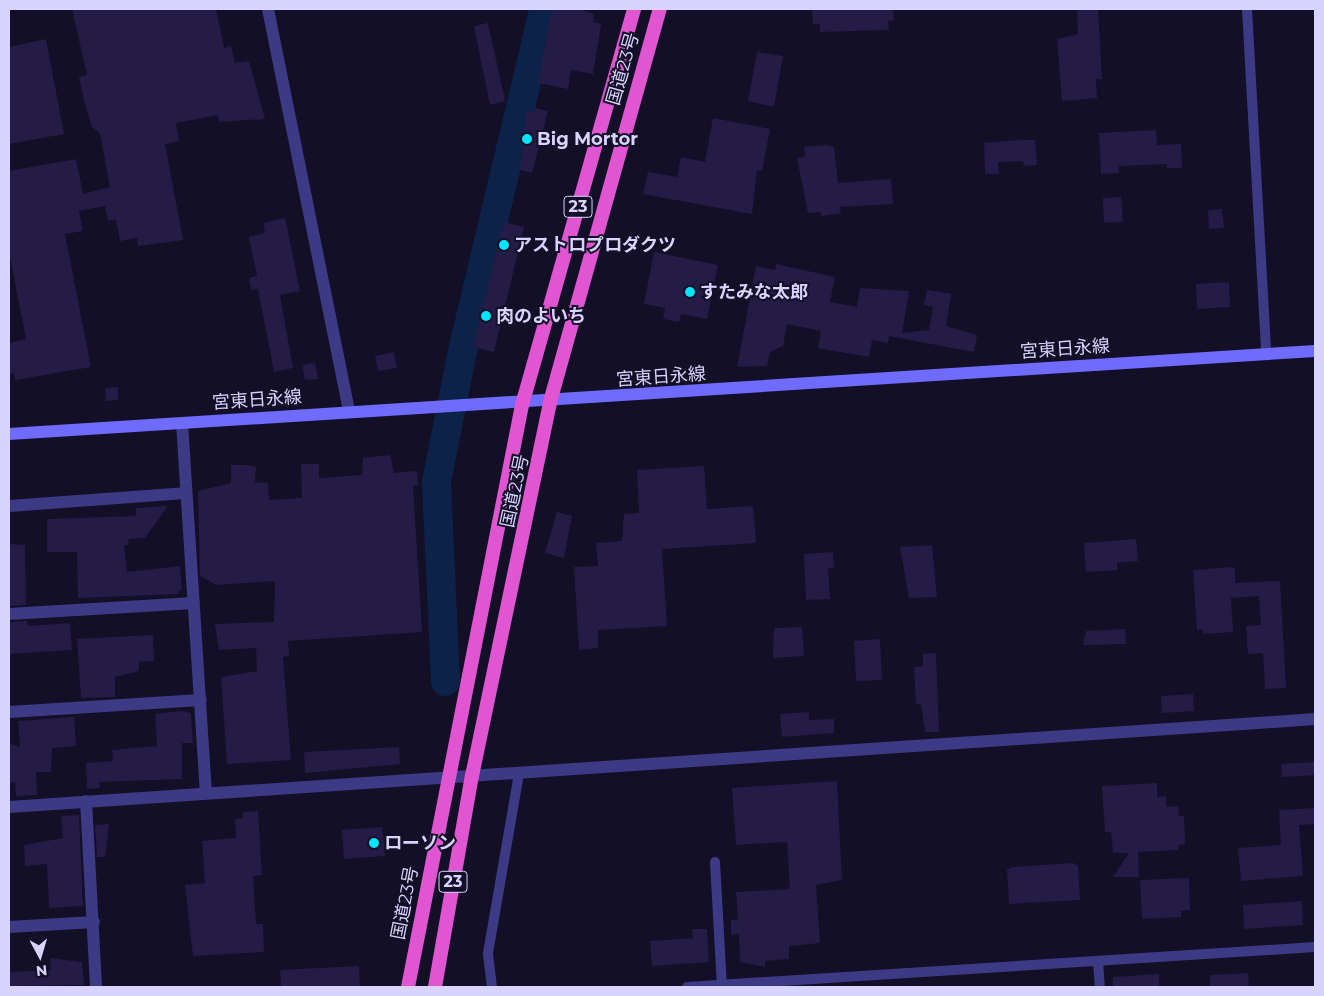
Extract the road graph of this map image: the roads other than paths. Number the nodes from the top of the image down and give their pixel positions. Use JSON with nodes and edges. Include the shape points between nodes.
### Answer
{"nodes":[{"id":1,"x":268,"y":9,"type":"edge"},
{"id":2,"x":634,"y":9,"type":"edge"},
{"id":3,"x":660,"y":9,"type":"edge"},
{"id":4,"x":1247,"y":9,"type":"edge"},
{"id":5,"x":1315,"y":351,"type":"edge"},
{"id":6,"x":1266,"y":353,"type":"junction"},
{"id":7,"x":550,"y":402,"type":"junction"},
{"id":8,"x":522,"y":404,"type":"junction"},
{"id":9,"x":349,"y":412,"type":"junction"},
{"id":10,"x":182,"y":423,"type":"junction"},
{"id":11,"x":9,"y":434,"type":"edge"},
{"id":12,"x":186,"y":493,"type":"junction"},
{"id":13,"x":9,"y":506,"type":"edge"},
{"id":14,"x":194,"y":603,"type":"junction"},
{"id":15,"x":9,"y":614,"type":"edge"},
{"id":16,"x":201,"y":700,"type":"junction"},
{"id":17,"x":9,"y":712,"type":"edge"},
{"id":18,"x":1315,"y":719,"type":"edge"},
{"id":19,"x":519,"y":773,"type":"junction"},
{"id":20,"x":472,"y":776,"type":"junction"},
{"id":21,"x":449,"y":777,"type":"junction"},
{"id":22,"x":206,"y":792,"type":"junction"},
{"id":23,"x":86,"y":801,"type":"junction"},
{"id":24,"x":9,"y":807,"type":"edge"},
{"id":25,"x":715,"y":862,"type":"dead end"},
{"id":26,"x":94,"y":922,"type":"junction"},
{"id":27,"x":9,"y":928,"type":"edge"},
{"id":28,"x":1315,"y":947,"type":"edge"},
{"id":29,"x":1098,"y":962,"type":"junction"},
{"id":30,"x":722,"y":986,"type":"edge"},
{"id":31,"x":96,"y":987,"type":"edge"},
{"id":32,"x":408,"y":987,"type":"edge"},
{"id":33,"x":435,"y":987,"type":"edge"},
{"id":34,"x":492,"y":987,"type":"edge"},
{"id":35,"x":687,"y":987,"type":"edge"},
{"id":36,"x":1100,"y":987,"type":"edge"}],
"edges":[{"from":1,"to":9,"type":"street"},
{"from":2,"to":8,"type":"highway","name":"国道23号","number":"23"},
{"from":3,"to":7,"type":"highway","name":"国道23号","number":"23"},
{"from":4,"to":6,"type":"lane"},
{"from":5,"to":6,"type":"main road","name":"宮東日永線"},
{"from":6,"to":7,"type":"main road","name":"宮東日永線"},
{"from":7,"to":8,"type":"main road","name":"宮東日永線"},
{"from":7,"to":20,"type":"highway","name":"国道23号","number":"23"},
{"from":8,"to":9,"type":"main road","name":"宮東日永線"},
{"from":8,"to":21,"type":"highway","name":"国道23号","number":"23"},
{"from":9,"to":10,"type":"main road","name":"宮東日永線"},
{"from":10,"to":11,"type":"main road","name":"宮東日永線"},
{"from":10,"to":12,"type":"street"},
{"from":12,"to":13,"type":"street"},
{"from":12,"to":14,"type":"street"},
{"from":14,"to":15,"type":"street"},
{"from":14,"to":16,"type":"street"},
{"from":16,"to":17,"type":"street"},
{"from":16,"to":22,"type":"street"},
{"from":18,"to":19,"type":"street"},
{"from":19,"to":20,"type":"street"},
{"from":19,"to":34,"type":"lane","via":[[488,953]]},
{"from":20,"to":21,"type":"street"},
{"from":20,"to":33,"type":"highway","name":"国道23号","number":"23"},
{"from":21,"to":22,"type":"street"},
{"from":21,"to":32,"type":"highway","name":"国道23号","number":"23"},
{"from":22,"to":23,"type":"street"},
{"from":23,"to":24,"type":"street"},
{"from":23,"to":26,"type":"street"},
{"from":25,"to":30,"type":"lane"},
{"from":26,"to":27,"type":"street"},
{"from":26,"to":31,"type":"street"},
{"from":28,"to":29,"type":"lane"},
{"from":29,"to":30,"type":"lane"},
{"from":29,"to":36,"type":"lane"},
{"from":30,"to":35,"type":"lane"}]}
